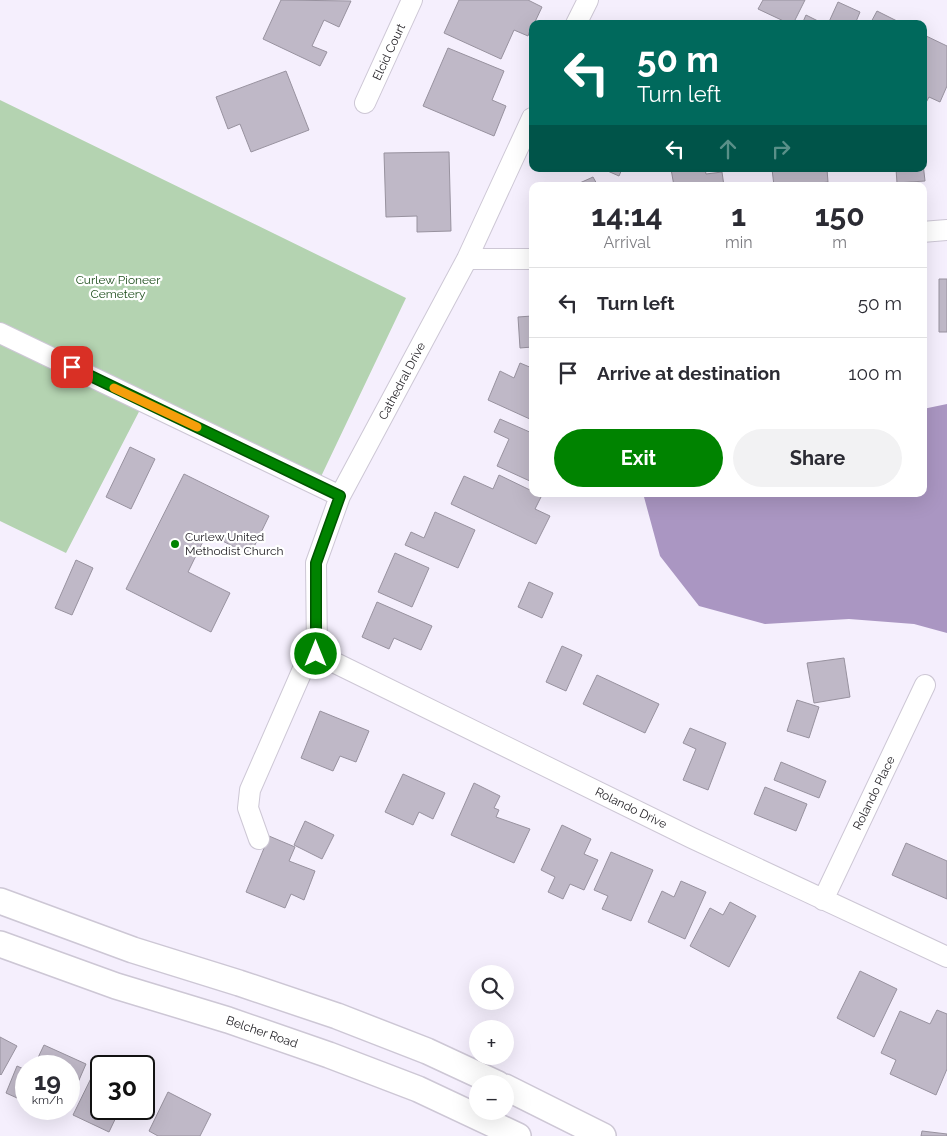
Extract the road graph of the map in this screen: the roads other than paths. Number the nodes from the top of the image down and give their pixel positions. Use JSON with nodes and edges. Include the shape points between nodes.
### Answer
{"nodes":[{"id":1,"x":412,"y":0,"type":"edge"},
{"id":2,"x":588,"y":0,"type":"edge"},
{"id":3,"x":578,"y":20,"type":"edge"},
{"id":4,"x":365,"y":103,"type":"dead end"},
{"id":5,"x":529,"y":125,"type":"edge"},
{"id":6,"x":947,"y":230,"type":"edge"},
{"id":7,"x":927,"y":232,"type":"edge"},
{"id":8,"x":467,"y":259,"type":"junction"},
{"id":9,"x":529,"y":259,"type":"edge"},
{"id":10,"x":0,"y":333,"type":"edge"},
{"id":11,"x":340,"y":496,"type":"junction"},
{"id":12,"x":316,"y":654,"type":"junction"},
{"id":13,"x":925,"y":686,"type":"dead end"},
{"id":14,"x":259,"y":838,"type":"dead end"},
{"id":15,"x":823,"y":900,"type":"junction"},
{"id":16,"x":0,"y":901,"type":"edge"},
{"id":17,"x":0,"y":944,"type":"edge"},
{"id":18,"x":947,"y":957,"type":"edge"},
{"id":19,"x":479,"y":1075,"type":"edge"},
{"id":20,"x":514,"y":1092,"type":"edge"},
{"id":21,"x":518,"y":1136,"type":"edge"},
{"id":22,"x":603,"y":1136,"type":"edge"}],
"edges":[{"from":1,"to":4,"type":"street","name":"Elcid Court"},
{"from":2,"to":3,"type":"street"},
{"from":5,"to":8,"type":"street","name":"Cathedral Drive"},
{"from":6,"to":7,"type":"street"},
{"from":8,"to":9,"type":"street"},
{"from":8,"to":11,"type":"street","name":"Cathedral Drive"},
{"from":10,"to":11,"type":"street"},
{"from":11,"to":12,"type":"street","name":"Cathedral Drive","via":[[316,563]]},
{"from":12,"to":14,"type":"street","via":[[306,662],[250,790],[248,808]]},
{"from":12,"to":15,"type":"street","name":"Rolando Drive"},
{"from":13,"to":15,"type":"street","name":"Rolando Place"},
{"from":15,"to":18,"type":"street","name":"Rolando Drive"},
{"from":16,"to":19,"type":"main road","via":[[133,950],[337,1016]]},
{"from":17,"to":21,"type":"main road","name":"Belcher Road","via":[[116,986],[329,1055],[418,1089]]},
{"from":20,"to":22,"type":"main road"}]}
